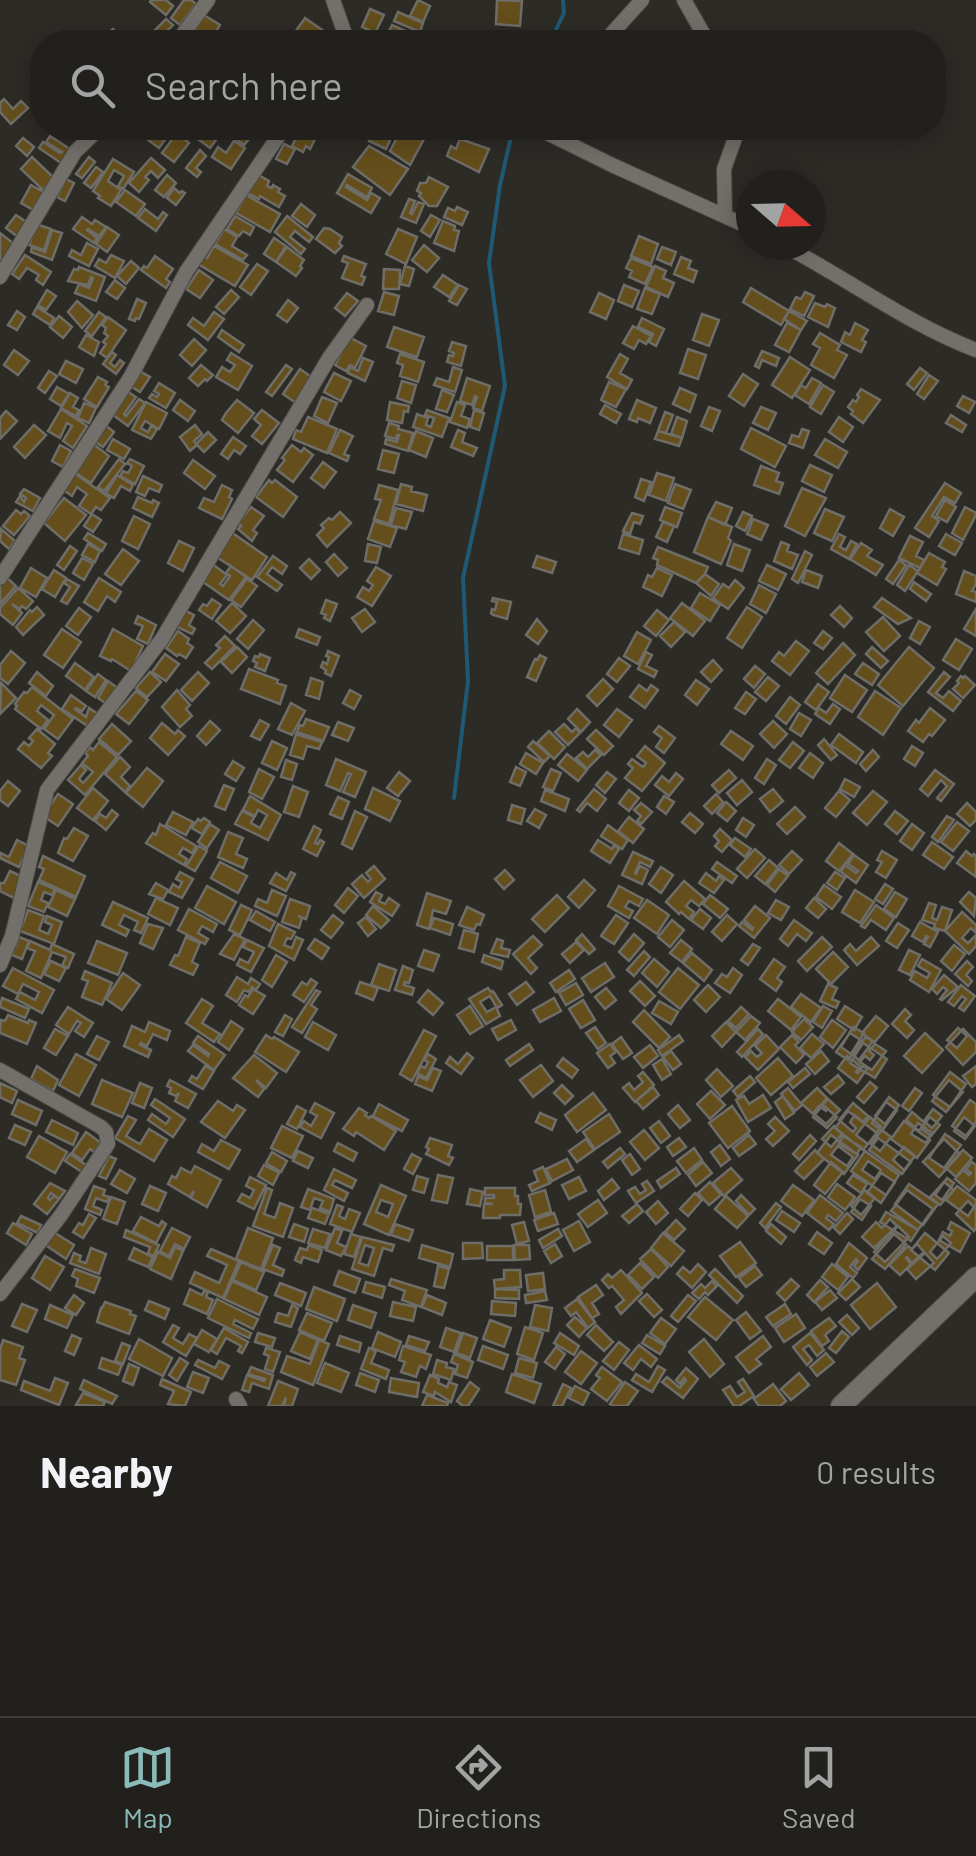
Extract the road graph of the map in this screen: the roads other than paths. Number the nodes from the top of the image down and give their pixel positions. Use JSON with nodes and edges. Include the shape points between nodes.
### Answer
{"nodes":[{"id":1,"x":208,"y":0,"type":"edge"},
{"id":2,"x":333,"y":0,"type":"edge"},
{"id":3,"x":642,"y":0,"type":"edge"},
{"id":4,"x":684,"y":0,"type":"edge"},
{"id":5,"x":186,"y":30,"type":"edge"},
{"id":6,"x":344,"y":30,"type":"edge"},
{"id":7,"x":615,"y":30,"type":"edge"},
{"id":8,"x":701,"y":30,"type":"edge"},
{"id":9,"x":88,"y":140,"type":"edge"},
{"id":10,"x":276,"y":140,"type":"edge"},
{"id":11,"x":563,"y":140,"type":"edge"},
{"id":12,"x":734,"y":140,"type":"edge"},
{"id":13,"x":725,"y":214,"type":"junction"},
{"id":14,"x":736,"y":220,"type":"edge"},
{"id":15,"x":811,"y":260,"type":"edge"},
{"id":16,"x":0,"y":278,"type":"edge"},
{"id":17,"x":368,"y":305,"type":"dead end"},
{"id":18,"x":976,"y":350,"type":"edge"},
{"id":19,"x":0,"y":578,"type":"edge"},
{"id":20,"x":0,"y":965,"type":"edge"},
{"id":21,"x":0,"y":1070,"type":"edge"},
{"id":22,"x":976,"y":1277,"type":"edge"},
{"id":23,"x":0,"y":1294,"type":"edge"},
{"id":24,"x":841,"y":1406,"type":"edge"}],
"edges":[{"from":1,"to":5,"type":"street"},
{"from":2,"to":6,"type":"street"},
{"from":3,"to":7,"type":"street"},
{"from":4,"to":8,"type":"street"},
{"from":9,"to":16,"type":"street"},
{"from":10,"to":19,"type":"street","via":[[186,272],[131,376]]},
{"from":11,"to":13,"type":"street"},
{"from":12,"to":13,"type":"street","via":[[724,170]]},
{"from":13,"to":14,"type":"street"},
{"from":15,"to":18,"type":"street"},
{"from":17,"to":20,"type":"street","via":[[329,358],[162,639],[46,790]]},
{"from":21,"to":23,"type":"street","via":[[102,1126],[108,1144]]},
{"from":22,"to":24,"type":"street"}]}
